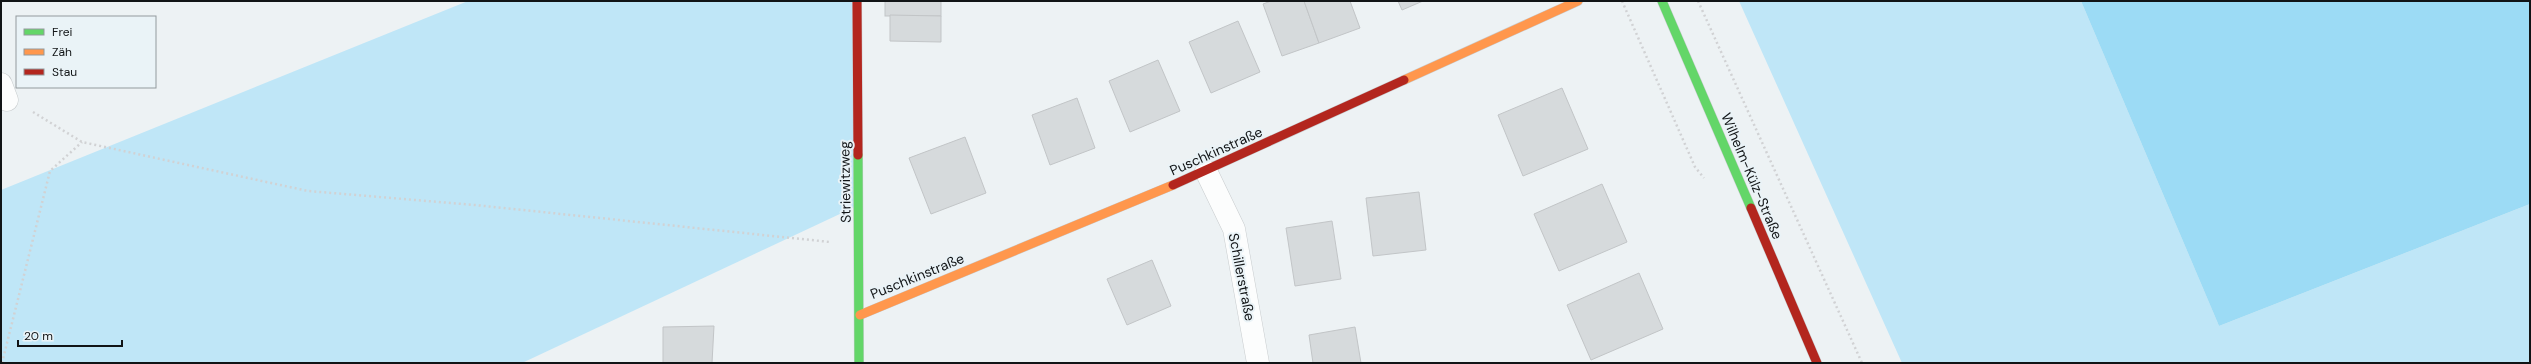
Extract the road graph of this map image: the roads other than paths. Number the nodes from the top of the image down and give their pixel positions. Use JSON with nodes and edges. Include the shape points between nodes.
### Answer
{"nodes":[{"id":1,"x":857,"y":1,"type":"edge"},
{"id":2,"x":1578,"y":1,"type":"edge"},
{"id":3,"x":1662,"y":1,"type":"edge"},
{"id":4,"x":1206,"y":172,"type":"junction"},
{"id":5,"x":860,"y":315,"type":"junction"},
{"id":6,"x":859,"y":363,"type":"edge"},
{"id":7,"x":1258,"y":363,"type":"edge"},
{"id":8,"x":1817,"y":363,"type":"edge"}],
"edges":[{"from":1,"to":5,"type":"street","name":"Striewitzweg"},
{"from":2,"to":4,"type":"street","name":"Puschkinstraße"},
{"from":3,"to":8,"type":"street","name":"Wilhelm-Külz-Straße"},
{"from":4,"to":5,"type":"street","name":"Puschkinstraße"},
{"from":4,"to":7,"type":"street","name":"Schillerstraße","via":[[1234,229]]},
{"from":5,"to":6,"type":"street","name":"Striewitzweg"}]}
